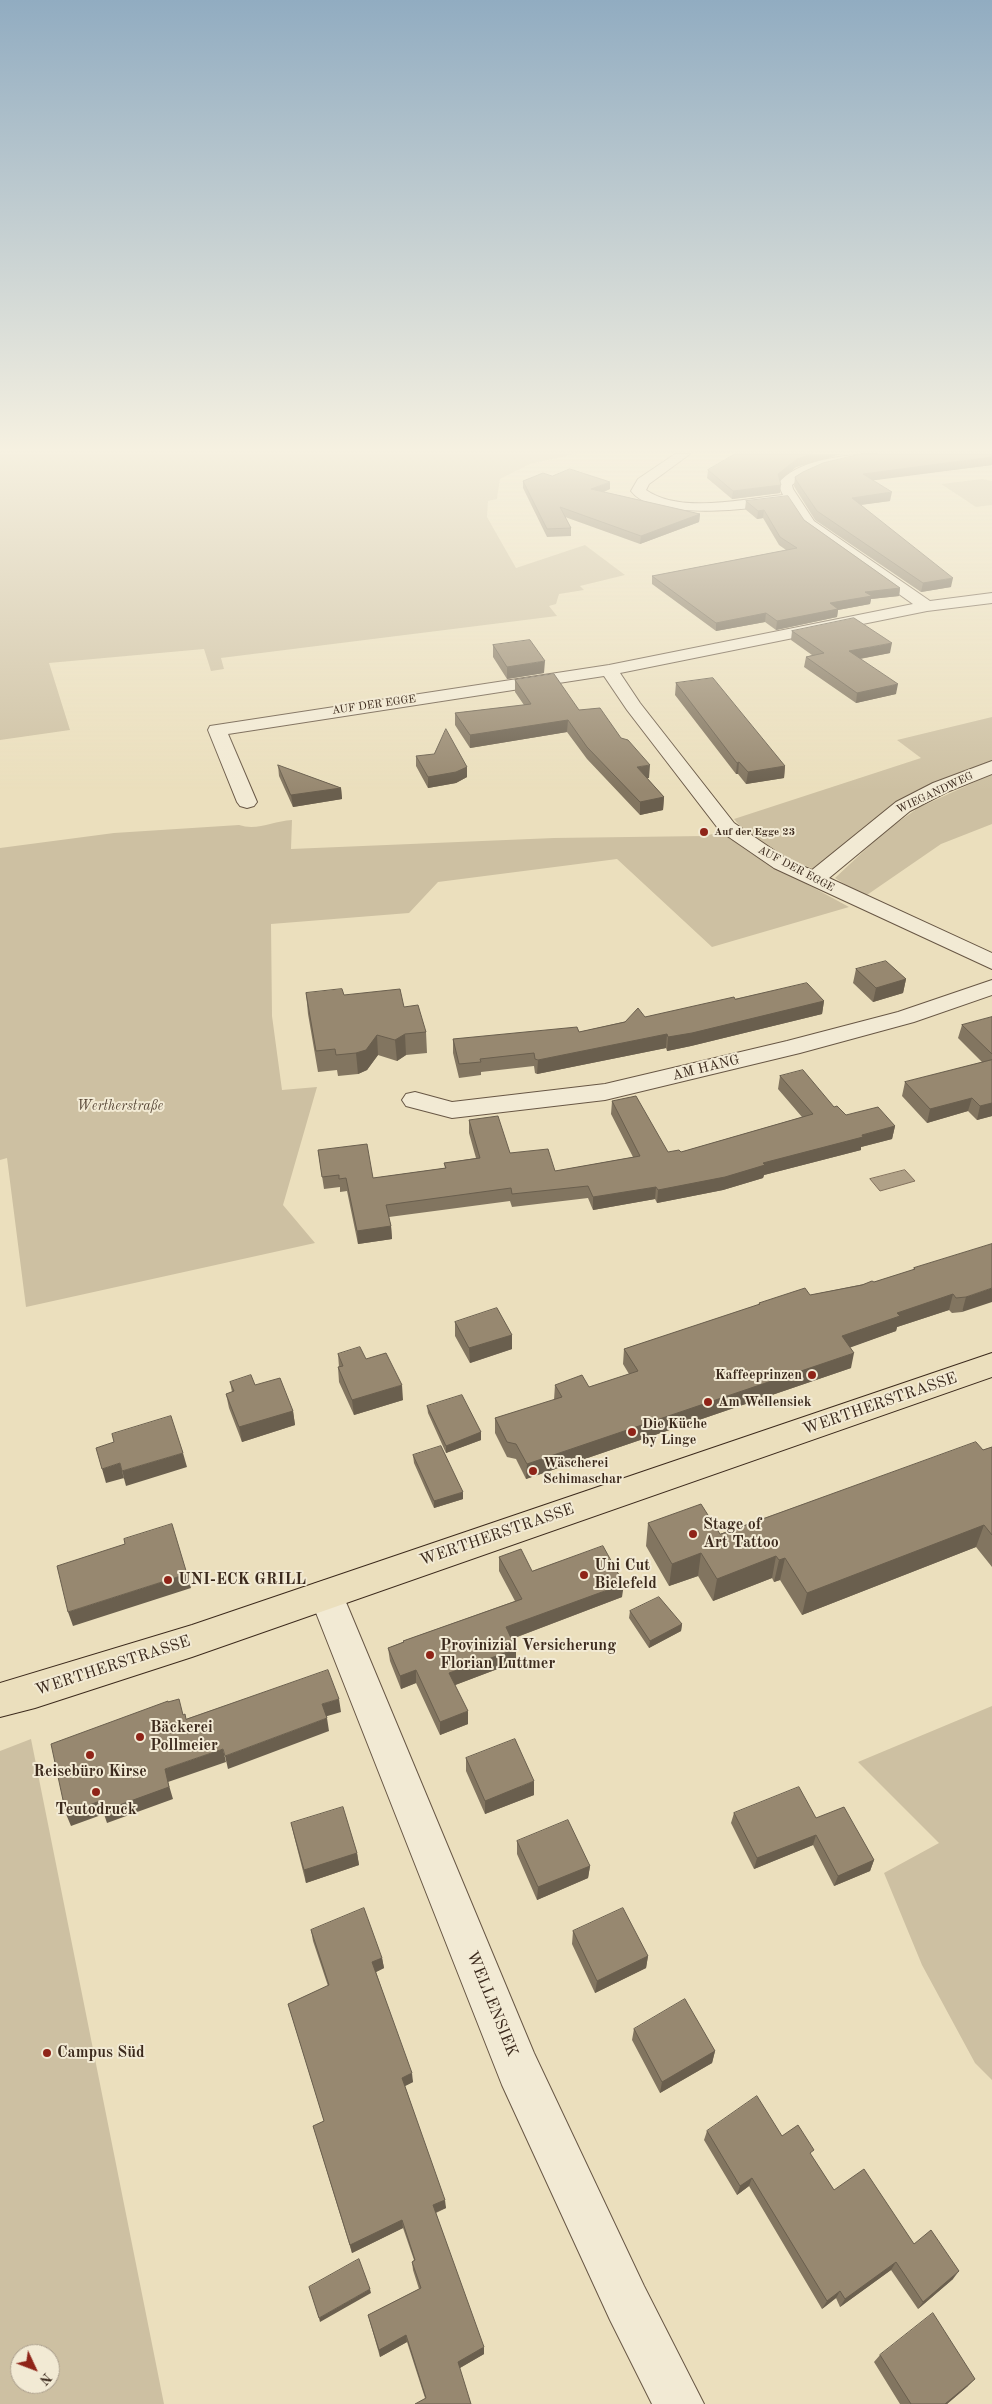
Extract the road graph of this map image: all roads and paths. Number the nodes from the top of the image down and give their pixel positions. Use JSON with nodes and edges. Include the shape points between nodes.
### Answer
{"nodes":[{"id":1,"x":869,"y":566,"type":"edge"},
{"id":2,"x":992,"y":598,"type":"edge"},
{"id":3,"x":927,"y":606,"type":"junction"},
{"id":4,"x":609,"y":670,"type":"junction"},
{"id":5,"x":992,"y":767,"type":"edge"},
{"id":6,"x":247,"y":802,"type":"dead end"},
{"id":7,"x":812,"y":879,"type":"junction"},
{"id":8,"x":992,"y":962,"type":"edge"},
{"id":9,"x":992,"y":987,"type":"edge"},
{"id":10,"x":415,"y":1100,"type":"dead end"},
{"id":11,"x":992,"y":1365,"type":"edge"},
{"id":12,"x":326,"y":1595,"type":"junction"},
{"id":13,"x":0,"y":1700,"type":"edge"},
{"id":14,"x":679,"y":2404,"type":"edge"}],
"edges":[{"from":1,"to":3,"type":"street"},
{"from":2,"to":3,"type":"street","name":"AUF DER EGGE"},
{"from":3,"to":4,"type":"street","name":"AUF DER EGGE"},
{"from":4,"to":6,"type":"street","name":"AUF DER EGGE","via":[[216,730]]},
{"from":4,"to":7,"type":"street","name":"AUF DER EGGE","via":[[727,827],[758,850]]},
{"from":5,"to":7,"type":"street","name":"WIEGANDWEG","via":[[894,812]]},
{"from":7,"to":8,"type":"street","name":"AUF DER EGGE","via":[[946,938]]},
{"from":9,"to":10,"type":"street","name":"AM HANG","via":[[906,1017],[605,1092],[452,1110]]},
{"from":11,"to":12,"type":"main road","name":"WERTHERSTRASSE"},
{"from":12,"to":13,"type":"main road","name":"WERTHERSTRASSE"},
{"from":12,"to":14,"type":"street","name":"WELLENSIEK","via":[[518,2069],[627,2302]]}]}
